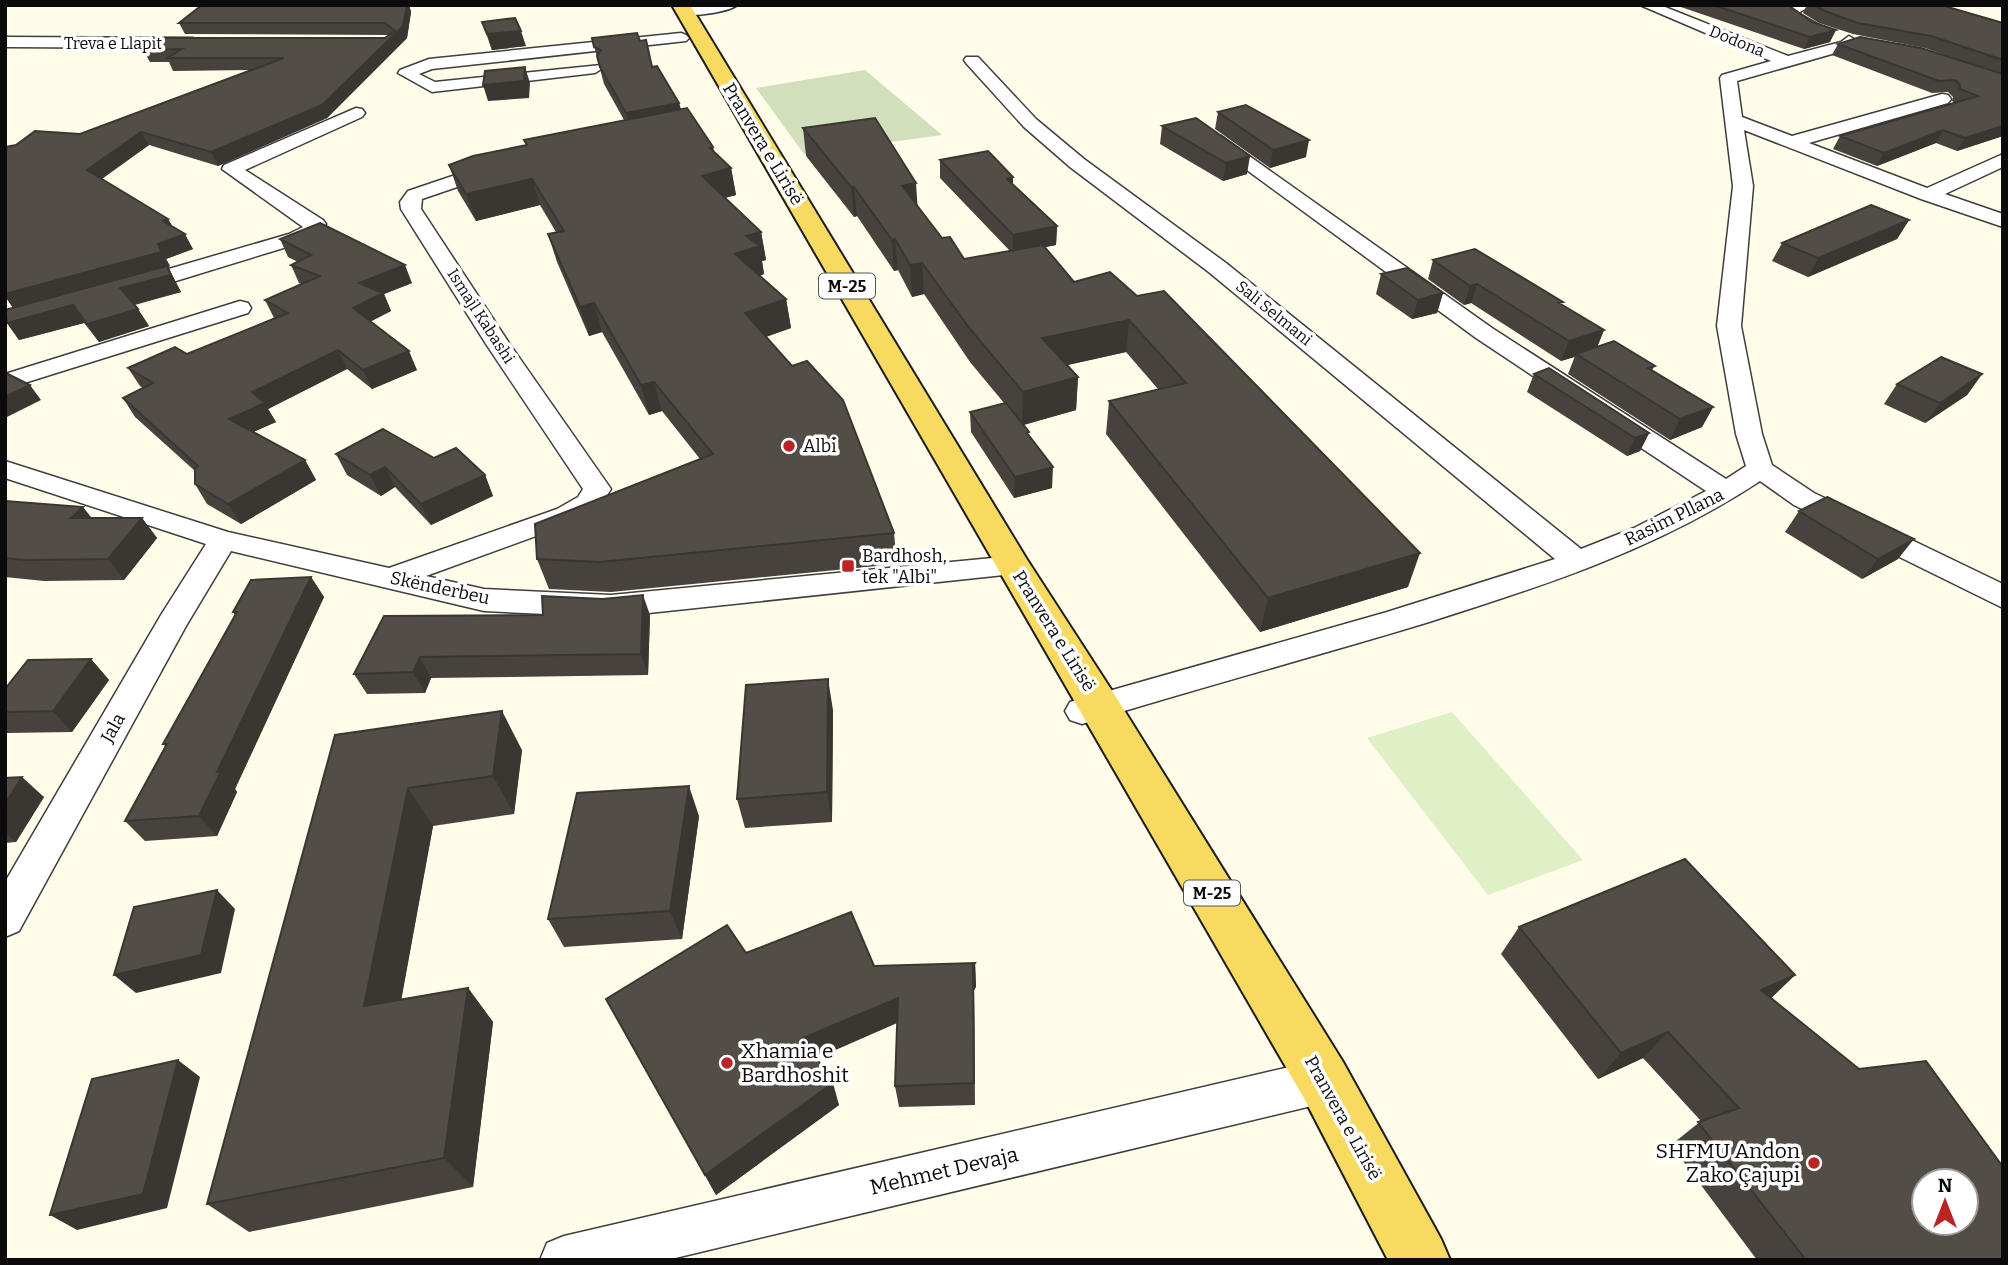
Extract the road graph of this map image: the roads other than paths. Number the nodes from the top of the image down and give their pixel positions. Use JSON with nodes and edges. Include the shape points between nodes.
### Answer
{"nodes":[{"id":1,"x":730,"y":5,"type":"edge"},
{"id":2,"x":1647,"y":5,"type":"edge"},
{"id":3,"x":1805,"y":5,"type":"edge"},
{"id":4,"x":676,"y":7,"type":"edge"},
{"id":5,"x":681,"y":38,"type":"junction"},
{"id":6,"x":5,"y":42,"type":"edge"},
{"id":7,"x":211,"y":43,"type":"edge"},
{"id":8,"x":972,"y":60,"type":"dead end"},
{"id":9,"x":1788,"y":62,"type":"junction"},
{"id":10,"x":595,"y":68,"type":"edge"},
{"id":11,"x":1942,"y":99,"type":"dead end"},
{"id":12,"x":356,"y":113,"type":"dead end"},
{"id":13,"x":1732,"y":119,"type":"junction"},
{"id":14,"x":1205,"y":133,"type":"edge"},
{"id":15,"x":1791,"y":142,"type":"junction"},
{"id":16,"x":2003,"y":160,"type":"edge"},
{"id":17,"x":516,"y":161,"type":"edge"},
{"id":18,"x":1928,"y":195,"type":"junction"},
{"id":19,"x":2003,"y":221,"type":"edge"},
{"id":20,"x":116,"y":292,"type":"edge"},
{"id":21,"x":240,"y":308,"type":"dead end"},
{"id":22,"x":5,"y":382,"type":"edge"},
{"id":23,"x":5,"y":469,"type":"edge"},
{"id":24,"x":1760,"y":469,"type":"junction"},
{"id":25,"x":1727,"y":492,"type":"junction"},
{"id":26,"x":223,"y":540,"type":"junction"},
{"id":27,"x":1579,"y":563,"type":"junction"},
{"id":28,"x":1004,"y":567,"type":"junction"},
{"id":29,"x":391,"y":578,"type":"junction"},
{"id":30,"x":2003,"y":597,"type":"edge"},
{"id":31,"x":1091,"y":708,"type":"junction"},
{"id":32,"x":5,"y":919,"type":"edge"},
{"id":33,"x":1312,"y":1084,"type":"junction"},
{"id":34,"x":564,"y":1260,"type":"edge"},
{"id":35,"x":1391,"y":1260,"type":"edge"},
{"id":36,"x":1420,"y":1260,"type":"edge"}],
"edges":[{"from":1,"to":4,"type":"street"},
{"from":2,"to":9,"type":"street","name":"Dodona"},
{"from":3,"to":9,"type":"street","via":[[1780,11],[1858,42]]},
{"from":4,"to":5,"type":"main road","name":"Pranvera e Lirisë"},
{"from":4,"to":28,"type":"main road","name":"Pranvera e Lirisë","number":"M-25"},
{"from":5,"to":10,"type":"street","via":[[429,64],[406,74],[432,87]]},
{"from":5,"to":28,"type":"main road","name":"Pranvera e Lirisë","via":[[961,516]]},
{"from":6,"to":7,"type":"street","name":"Treva e Llapit"},
{"from":8,"to":27,"type":"street","name":"Sali Selmani","via":[[1030,123],[1077,163],[1219,268]]},
{"from":9,"to":13,"type":"street","via":[[1728,78]]},
{"from":11,"to":15,"type":"street"},
{"from":12,"to":20,"type":"street","via":[[231,169],[316,224],[310,231]]},
{"from":13,"to":15,"type":"street"},
{"from":13,"to":24,"type":"street","via":[[1743,186],[1729,326]]},
{"from":14,"to":25,"type":"street","via":[[1484,333]]},
{"from":15,"to":18,"type":"street"},
{"from":16,"to":18,"type":"street"},
{"from":17,"to":29,"type":"street","name":"Ismajl Kabashi","via":[[415,195],[411,209],[597,489],[588,502],[567,515]]},
{"from":18,"to":19,"type":"street"},
{"from":21,"to":22,"type":"street"},
{"from":23,"to":26,"type":"street","name":"Skënderbeu"},
{"from":24,"to":25,"type":"street","name":"Rasim Pllana"},
{"from":24,"to":30,"type":"street","via":[[1804,499]]},
{"from":25,"to":27,"type":"street","name":"Rasim Pllana"},
{"from":26,"to":29,"type":"street","name":"Skënderbeu"},
{"from":26,"to":32,"type":"street","name":"Jala"},
{"from":27,"to":31,"type":"street","name":"Rasim Pllana","via":[[1282,656]]},
{"from":28,"to":29,"type":"street","name":"Skënderbeu","via":[[611,606],[485,600]]},
{"from":28,"to":31,"type":"main road","name":"Pranvera e Lirisë","number":"M-25"},
{"from":31,"to":33,"type":"main road","name":"Pranvera e Lirisë","number":"M-25"},
{"from":33,"to":34,"type":"street","name":"Mehmet Devaja"},
{"from":33,"to":35,"type":"main road","name":"Pranvera e Lirisë","number":"M-25"},
{"from":33,"to":36,"type":"main road","name":"Pranvera e Lirisë","number":"M-25"}]}
